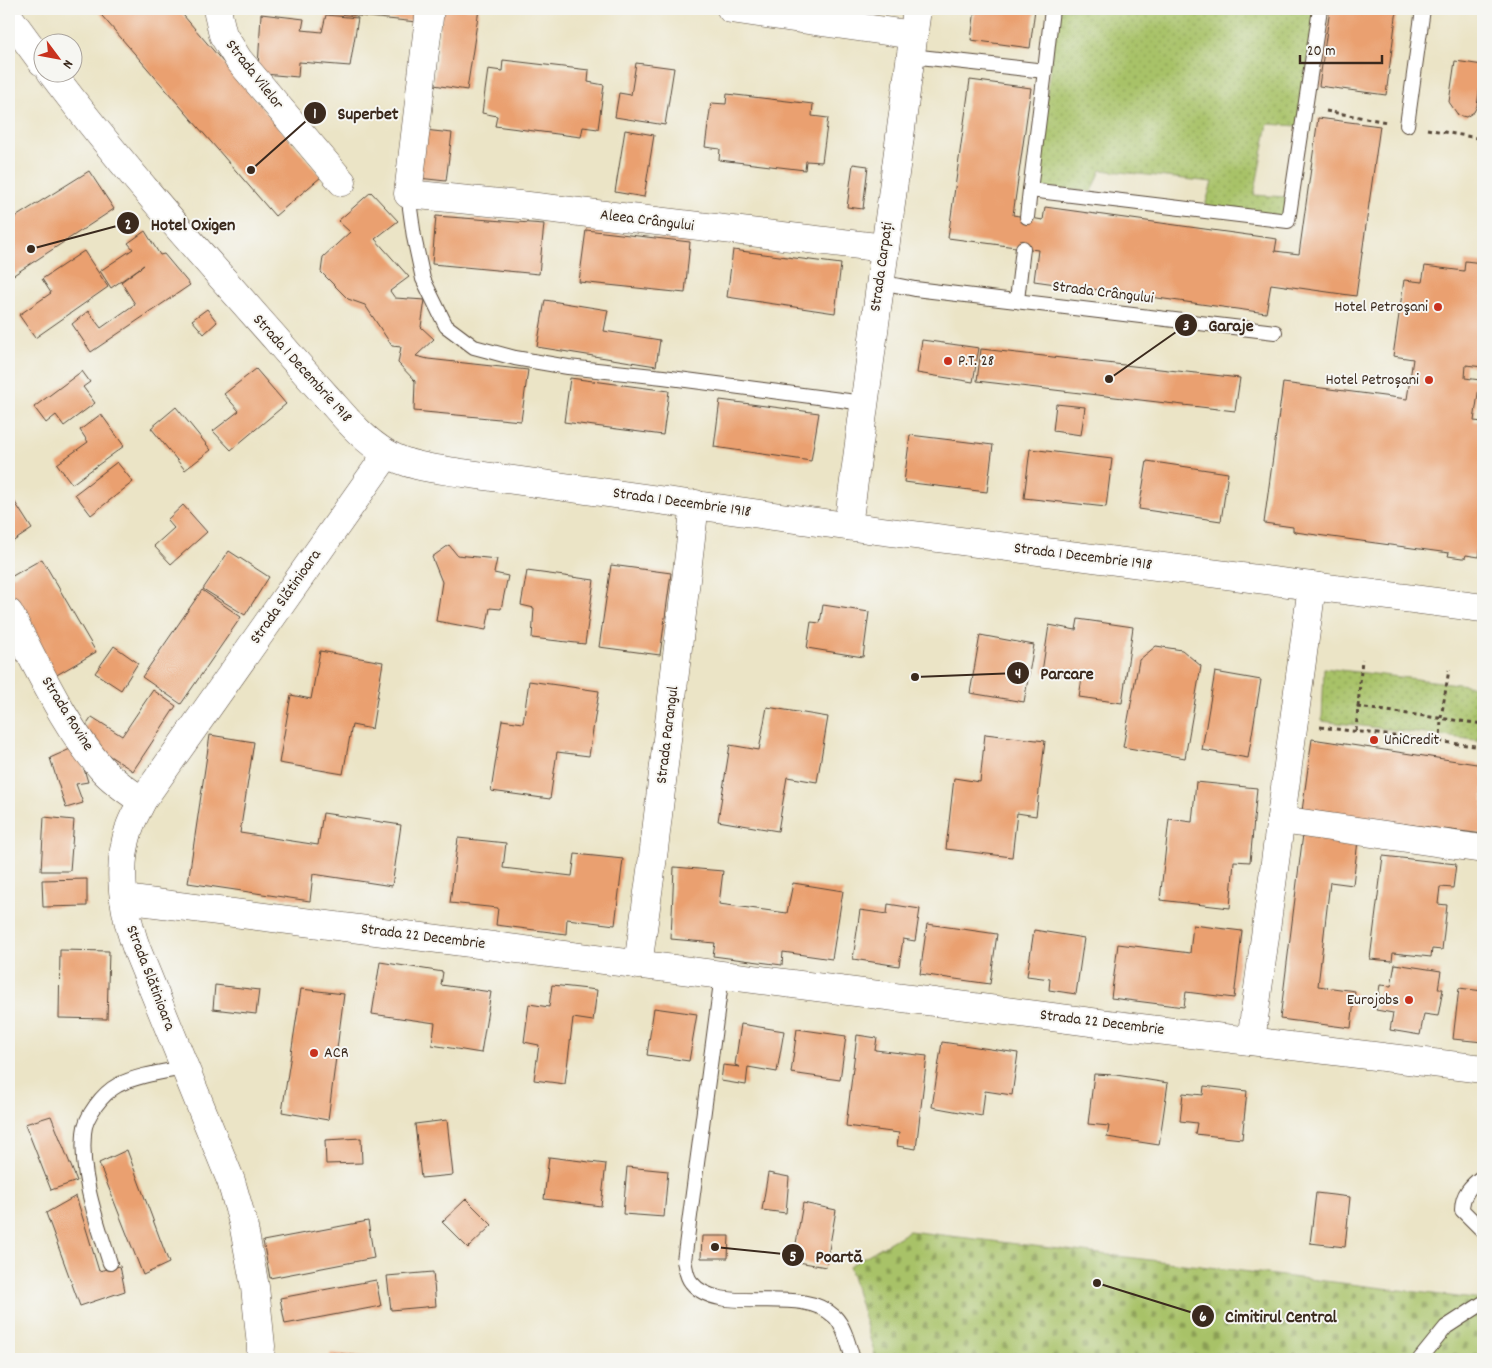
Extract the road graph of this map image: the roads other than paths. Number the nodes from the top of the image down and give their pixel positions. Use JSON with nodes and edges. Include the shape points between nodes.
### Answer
{"nodes":[{"id":1,"x":218,"y":9,"type":"edge"},
{"id":2,"x":430,"y":9,"type":"edge"},
{"id":3,"x":731,"y":9,"type":"edge"},
{"id":4,"x":917,"y":9,"type":"edge"},
{"id":5,"x":1052,"y":9,"type":"edge"},
{"id":6,"x":1320,"y":9,"type":"edge"},
{"id":7,"x":1423,"y":9,"type":"edge"},
{"id":8,"x":9,"y":17,"type":"edge"},
{"id":9,"x":912,"y":46,"type":"junction"},
{"id":10,"x":32,"y":48,"type":"edge"},
{"id":11,"x":1045,"y":71,"type":"junction"},
{"id":12,"x":58,"y":82,"type":"edge"},
{"id":13,"x":1407,"y":125,"type":"dead end"},
{"id":14,"x":342,"y":182,"type":"dead end"},
{"id":15,"x":1030,"y":190,"type":"junction"},
{"id":16,"x":408,"y":194,"type":"junction"},
{"id":17,"x":1027,"y":217,"type":"dead end"},
{"id":18,"x":885,"y":248,"type":"junction"},
{"id":19,"x":1023,"y":248,"type":"dead end"},
{"id":20,"x":880,"y":282,"type":"junction"},
{"id":21,"x":1017,"y":300,"type":"junction"},
{"id":22,"x":1275,"y":332,"type":"dead end"},
{"id":23,"x":864,"y":403,"type":"junction"},
{"id":24,"x":387,"y":454,"type":"junction"},
{"id":25,"x":695,"y":504,"type":"junction"},
{"id":26,"x":848,"y":526,"type":"junction"},
{"id":27,"x":1312,"y":586,"type":"junction"},
{"id":28,"x":1483,"y":608,"type":"edge"},
{"id":29,"x":9,"y":613,"type":"edge"},
{"id":30,"x":142,"y":801,"type":"junction"},
{"id":31,"x":1281,"y":820,"type":"junction"},
{"id":32,"x":1483,"y":850,"type":"edge"},
{"id":33,"x":124,"y":899,"type":"junction"},
{"id":34,"x":638,"y":965,"type":"junction"},
{"id":35,"x":722,"y":976,"type":"junction"},
{"id":36,"x":1251,"y":1041,"type":"junction"},
{"id":37,"x":184,"y":1068,"type":"junction"},
{"id":38,"x":1483,"y":1068,"type":"edge"},
{"id":39,"x":1483,"y":1176,"type":"edge"},
{"id":40,"x":1483,"y":1231,"type":"edge"},
{"id":41,"x":110,"y":1263,"type":"dead end"},
{"id":42,"x":1483,"y":1303,"type":"edge"},
{"id":43,"x":260,"y":1359,"type":"edge"},
{"id":44,"x":853,"y":1359,"type":"edge"},
{"id":45,"x":1420,"y":1359,"type":"edge"}],
"edges":[{"from":1,"to":14,"type":"street","name":"Strada Vilelor","via":[[223,35],[238,59]]},
{"from":2,"to":16,"type":"street"},
{"from":3,"to":9,"type":"street"},
{"from":4,"to":9,"type":"street","name":"Strada Carpați"},
{"from":5,"to":11,"type":"lane"},
{"from":6,"to":15,"type":"lane","via":[[1288,221]]},
{"from":7,"to":13,"type":"lane"},
{"from":8,"to":10,"type":"street"},
{"from":9,"to":11,"type":"lane"},
{"from":9,"to":18,"type":"street","name":"Strada Carpați"},
{"from":11,"to":15,"type":"lane"},
{"from":12,"to":24,"type":"street","name":"Strada 1 Decembrie 1918","via":[[211,265],[340,412]]},
{"from":15,"to":17,"type":"lane"},
{"from":16,"to":18,"type":"street","name":"Aleea Crângului"},
{"from":16,"to":23,"type":"lane","via":[[423,279],[446,326],[474,346],[515,358],[568,367],[663,376]]},
{"from":18,"to":20,"type":"street","name":"Strada Carpați"},
{"from":19,"to":21,"type":"lane"},
{"from":20,"to":21,"type":"lane","name":"Strada Crângului"},
{"from":20,"to":23,"type":"street","name":"Strada Carpați"},
{"from":21,"to":22,"type":"lane","name":"Strada Crângului"},
{"from":23,"to":26,"type":"street","name":"Strada Carpați"},
{"from":24,"to":25,"type":"street","name":"Strada 1 Decembrie 1918","via":[[423,467]]},
{"from":24,"to":30,"type":"street","name":"Strada Slătinioara"},
{"from":25,"to":26,"type":"street","name":"Strada 1 Decembrie 1918"},
{"from":25,"to":34,"type":"street","name":"Strada Parangul"},
{"from":26,"to":27,"type":"street","name":"Strada 1 Decembrie 1918"},
{"from":27,"to":28,"type":"street","name":"Strada 1 Decembrie 1918"},
{"from":27,"to":31,"type":"street"},
{"from":29,"to":30,"type":"street","name":"Strada Rovine","via":[[81,742],[104,771]]},
{"from":30,"to":33,"type":"street","name":"Strada Slătinioara","via":[[129,826],[123,850]]},
{"from":31,"to":32,"type":"street"},
{"from":31,"to":36,"type":"street"},
{"from":33,"to":34,"type":"street","name":"Strada 22 Decembrie"},
{"from":33,"to":37,"type":"street","name":"Strada Slătinioara","via":[[136,950]]},
{"from":34,"to":35,"type":"street","name":"Strada 22 Decembrie"},
{"from":35,"to":36,"type":"street","name":"Strada 22 Decembrie"},
{"from":35,"to":44,"type":"lane","via":[[684,1261],[687,1274],[705,1294],[721,1299],[807,1303],[823,1310],[836,1318]]},
{"from":36,"to":38,"type":"street","name":"Strada 22 Decembrie"},
{"from":37,"to":41,"type":"lane","via":[[118,1085],[103,1096],[92,1111],[84,1131],[86,1175]]},
{"from":37,"to":43,"type":"street","name":"Strada Slătinioara","via":[[231,1181],[243,1223],[255,1286]]},
{"from":39,"to":40,"type":"lane","via":[[1468,1188],[1462,1200],[1462,1210]]},
{"from":42,"to":45,"type":"lane","via":[[1446,1327]]}]}
